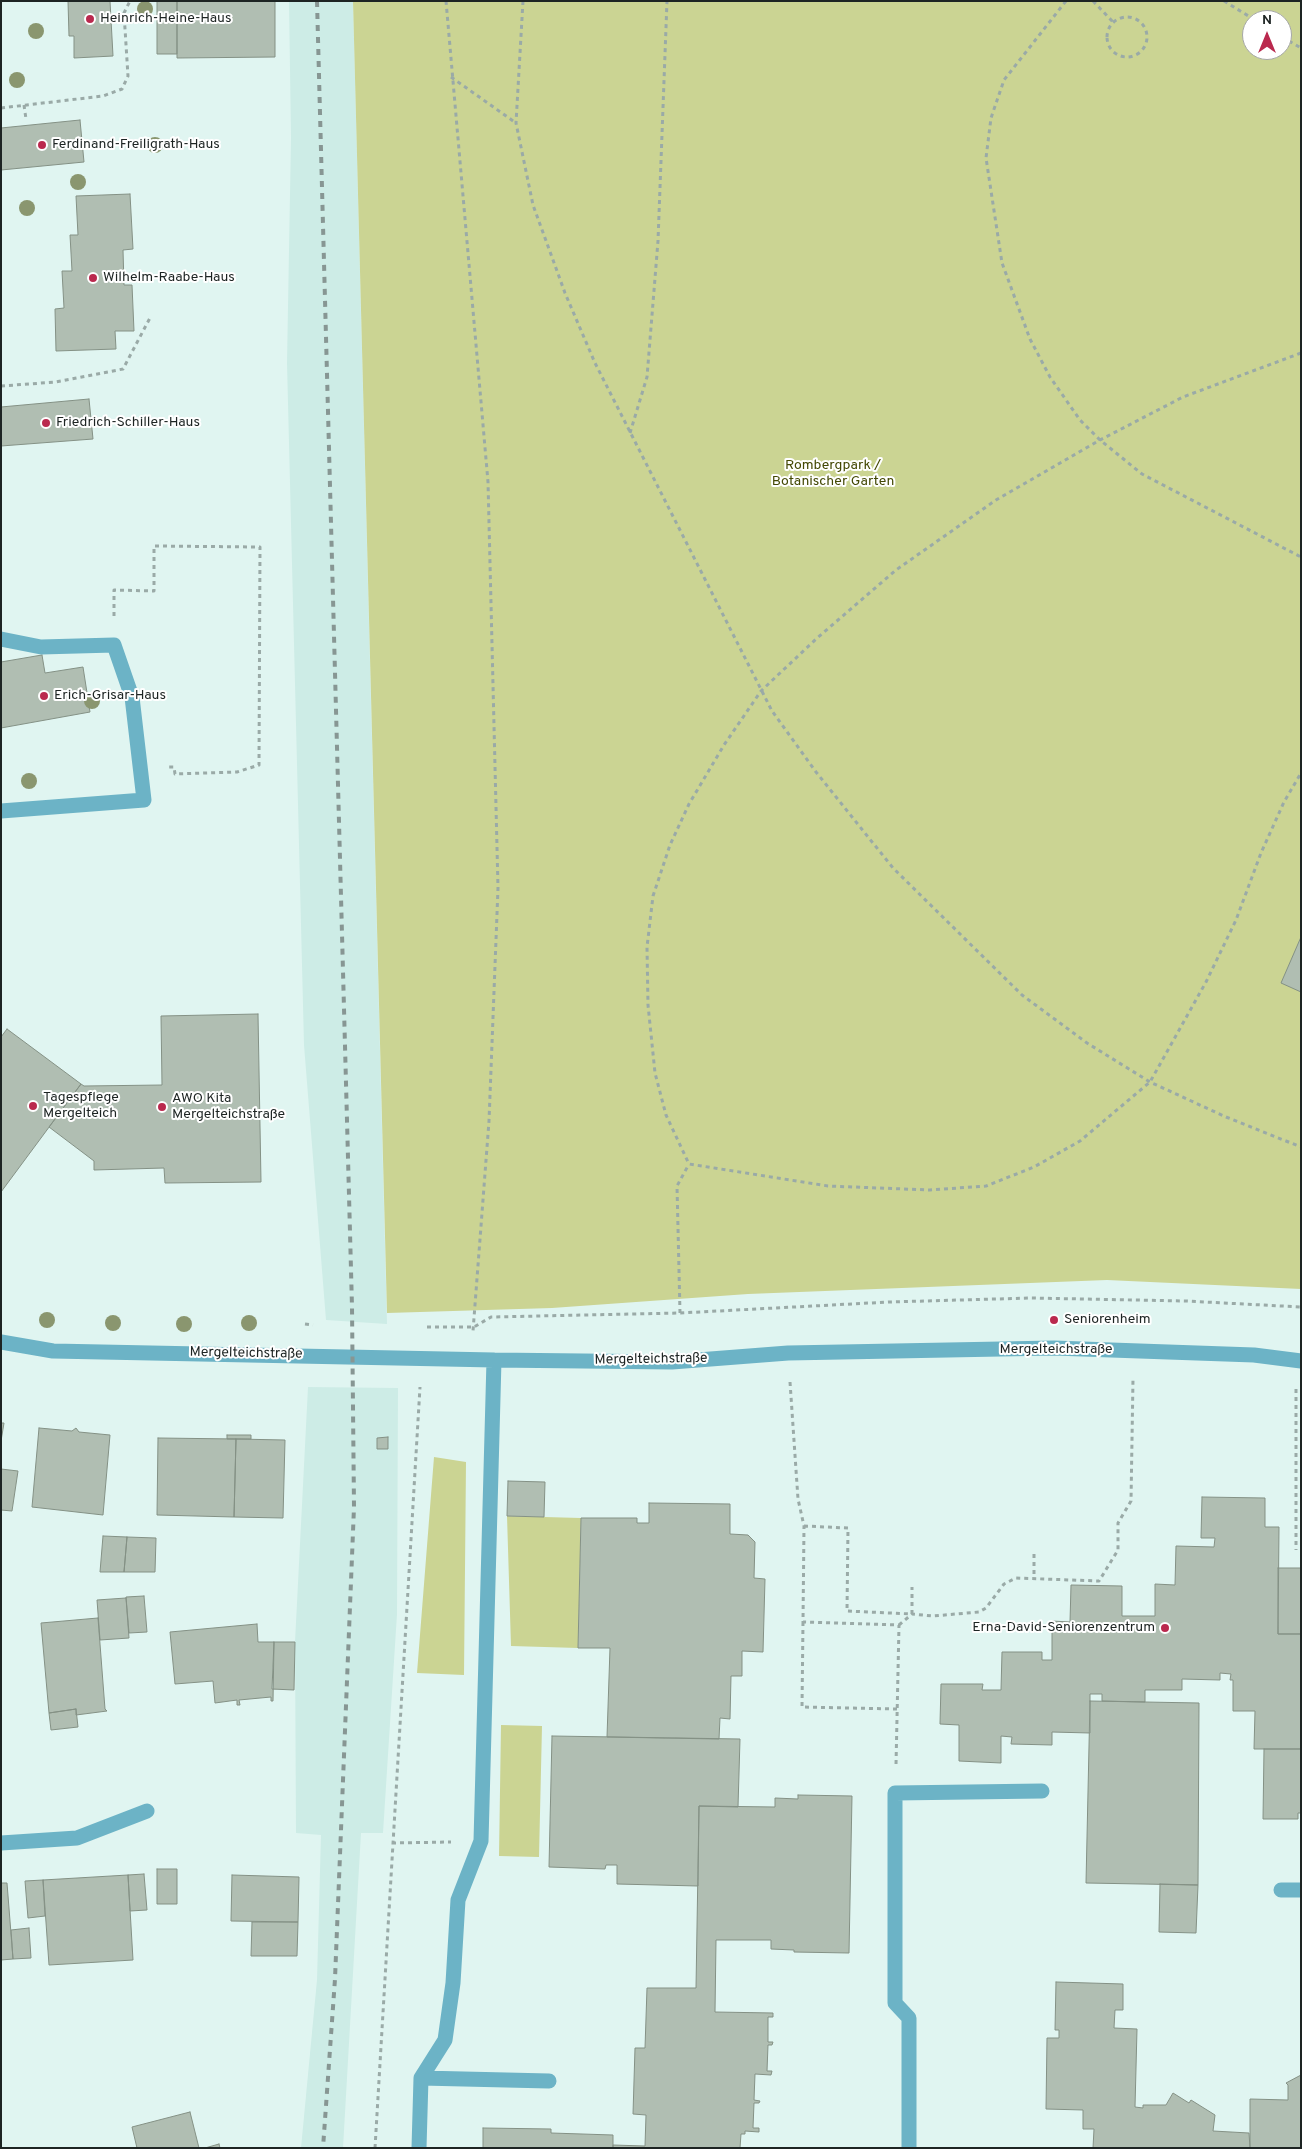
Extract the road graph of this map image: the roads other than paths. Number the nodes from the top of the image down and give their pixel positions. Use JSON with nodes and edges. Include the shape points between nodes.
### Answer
{"nodes":[{"id":1,"x":1,"y":639,"type":"edge"},
{"id":2,"x":1,"y":811,"type":"edge"},
{"id":3,"x":1,"y":1342,"type":"edge"},
{"id":4,"x":494,"y":1360,"type":"junction"},
{"id":5,"x":1301,"y":1361,"type":"edge"},
{"id":6,"x":1042,"y":1791,"type":"dead end"},
{"id":7,"x":146,"y":1811,"type":"dead end"},
{"id":8,"x":1,"y":1843,"type":"edge"},
{"id":9,"x":1281,"y":1890,"type":"dead end"},
{"id":10,"x":1301,"y":1890,"type":"edge"},
{"id":11,"x":421,"y":2078,"type":"junction"},
{"id":12,"x":549,"y":2081,"type":"dead end"},
{"id":13,"x":419,"y":2148,"type":"edge"},
{"id":14,"x":909,"y":2148,"type":"edge"}],
"edges":[{"from":1,"to":2,"type":"street","via":[[42,647],[114,645],[132,697],[144,800]]},
{"from":3,"to":4,"type":"street","name":"Mergelteichstraße","via":[[53,1350]]},
{"from":4,"to":5,"type":"street","name":"Mergelteichstraße","via":[[672,1362],[788,1352],[1054,1348],[1254,1355]]},
{"from":4,"to":11,"type":"street","via":[[482,1841],[458,1900],[453,1983],[445,2040]]},
{"from":6,"to":14,"type":"street","via":[[895,1793],[895,2003],[908,2018]]},
{"from":7,"to":8,"type":"street","via":[[77,1838]]},
{"from":9,"to":10,"type":"street"},
{"from":11,"to":12,"type":"street"},
{"from":11,"to":13,"type":"street"}]}
